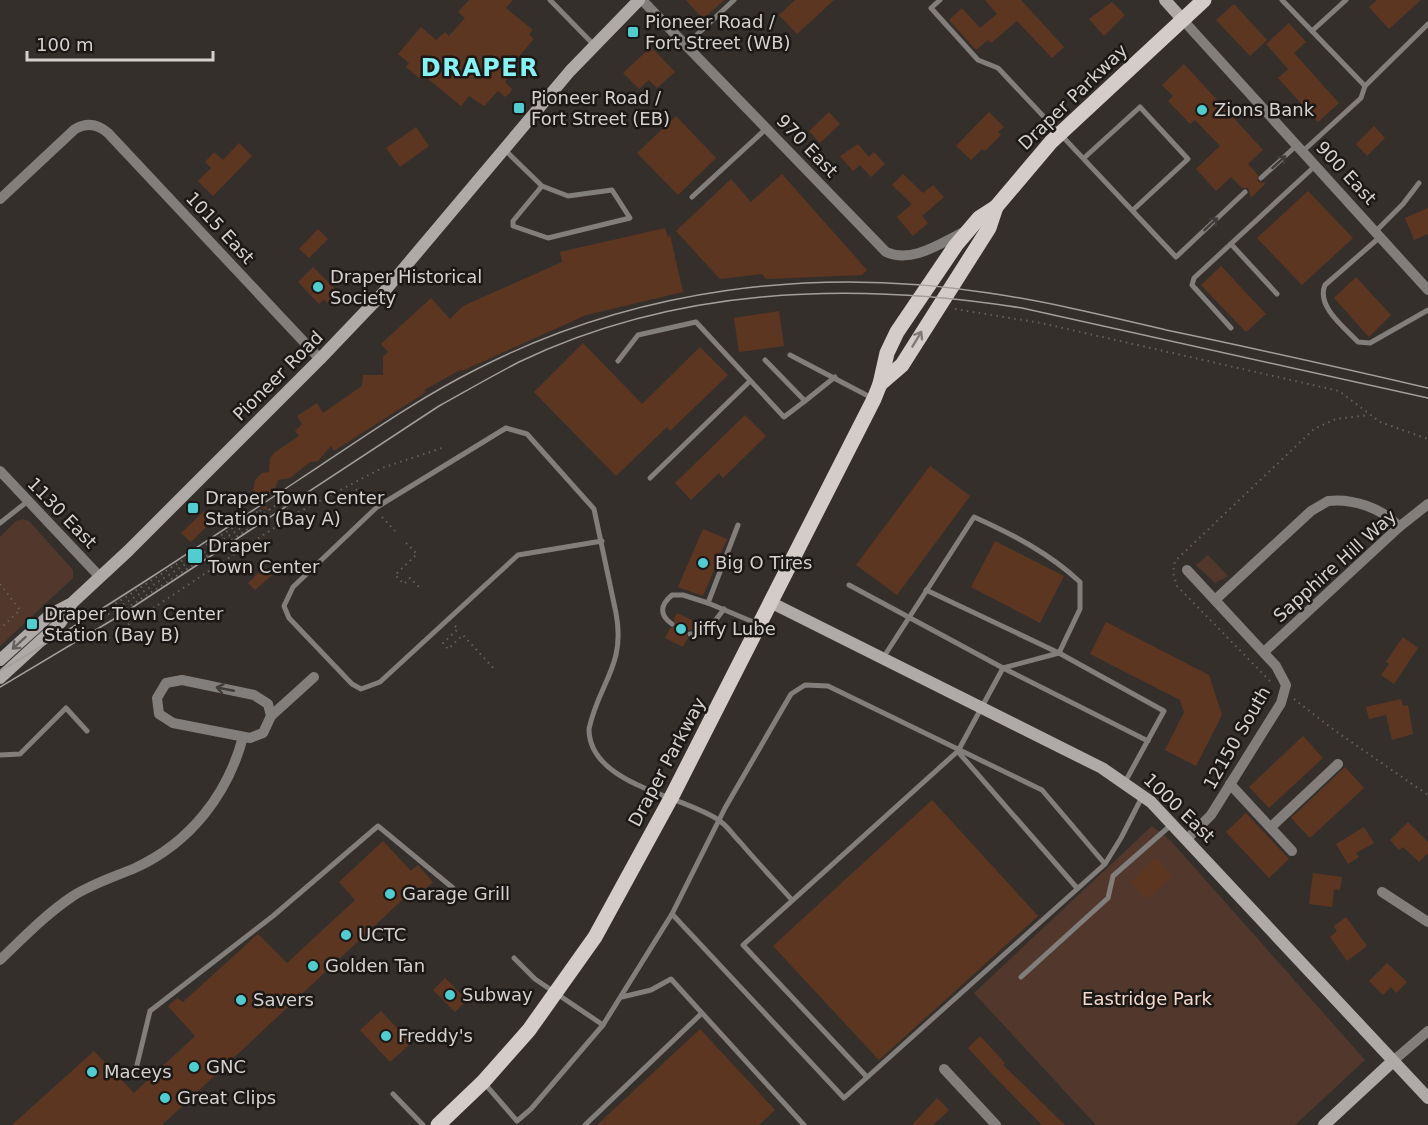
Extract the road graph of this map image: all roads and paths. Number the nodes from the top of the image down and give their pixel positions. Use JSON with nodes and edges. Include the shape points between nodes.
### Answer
{"nodes":[{"id":1,"x":550,"y":0,"type":"edge"},
{"id":2,"x":640,"y":0,"type":"edge"},
{"id":3,"x":734,"y":0,"type":"edge"},
{"id":4,"x":940,"y":0,"type":"edge"},
{"id":5,"x":1165,"y":0,"type":"edge"},
{"id":6,"x":1203,"y":0,"type":"edge"},
{"id":7,"x":1282,"y":0,"type":"edge"},
{"id":8,"x":1346,"y":0,"type":"edge"},
{"id":9,"x":1182,"y":20,"type":"junction"},
{"id":10,"x":1428,"y":24,"type":"edge"},
{"id":11,"x":1312,"y":31,"type":"junction"},
{"id":12,"x":686,"y":45,"type":"junction"},
{"id":13,"x":595,"y":46,"type":"junction"},
{"id":14,"x":1365,"y":86,"type":"junction"},
{"id":15,"x":766,"y":128,"type":"junction"},
{"id":16,"x":1061,"y":133,"type":"junction"},
{"id":17,"x":504,"y":149,"type":"junction"},
{"id":18,"x":1299,"y":149,"type":"junction"},
{"id":19,"x":1084,"y":158,"type":"junction"},
{"id":20,"x":1315,"y":166,"type":"junction"},
{"id":21,"x":1261,"y":178,"type":"dead end"},
{"id":22,"x":1419,"y":183,"type":"dead end"},
{"id":23,"x":542,"y":186,"type":"junction"},
{"id":24,"x":1245,"y":192,"type":"dead end"},
{"id":25,"x":692,"y":197,"type":"dead end"},
{"id":26,"x":0,"y":199,"type":"edge"},
{"id":27,"x":996,"y":207,"type":"junction"},
{"id":28,"x":1133,"y":210,"type":"junction"},
{"id":29,"x":969,"y":230,"type":"junction"},
{"id":30,"x":1378,"y":234,"type":"junction"},
{"id":31,"x":1231,"y":244,"type":"junction"},
{"id":32,"x":1428,"y":290,"type":"edge"},
{"id":33,"x":1277,"y":294,"type":"dead end"},
{"id":34,"x":950,"y":308,"type":"dead end"},
{"id":35,"x":1428,"y":310,"type":"edge"},
{"id":36,"x":1232,"y":328,"type":"dead end"},
{"id":37,"x":790,"y":355,"type":"dead end"},
{"id":38,"x":320,"y":359,"type":"junction"},
{"id":39,"x":765,"y":360,"type":"dead end"},
{"id":40,"x":618,"y":361,"type":"dead end"},
{"id":41,"x":835,"y":377,"type":"junction"},
{"id":42,"x":749,"y":382,"type":"junction"},
{"id":43,"x":880,"y":384,"type":"junction"},
{"id":44,"x":874,"y":399,"type":"junction"},
{"id":45,"x":805,"y":401,"type":"junction"},
{"id":46,"x":1369,"y":415,"type":"junction"},
{"id":47,"x":1428,"y":439,"type":"edge"},
{"id":48,"x":445,"y":447,"type":"dead end"},
{"id":49,"x":1,"y":474,"type":"edge"},
{"id":50,"x":650,"y":477,"type":"dead end"},
{"id":51,"x":356,"y":489,"type":"dead end"},
{"id":52,"x":360,"y":494,"type":"dead end"},
{"id":53,"x":28,"y":501,"type":"junction"},
{"id":54,"x":1428,"y":504,"type":"edge"},
{"id":55,"x":262,"y":514,"type":"junction"},
{"id":56,"x":292,"y":516,"type":"junction"},
{"id":57,"x":382,"y":517,"type":"dead end"},
{"id":58,"x":0,"y":523,"type":"edge"},
{"id":59,"x":738,"y":525,"type":"dead end"},
{"id":60,"x":1398,"y":527,"type":"junction"},
{"id":61,"x":395,"y":531,"type":"dead end"},
{"id":62,"x":602,"y":541,"type":"junction"},
{"id":63,"x":406,"y":543,"type":"dead end"},
{"id":64,"x":1187,"y":570,"type":"dead end"},
{"id":65,"x":100,"y":577,"type":"junction"},
{"id":66,"x":0,"y":584,"type":"edge"},
{"id":67,"x":849,"y":585,"type":"dead end"},
{"id":68,"x":420,"y":588,"type":"dead end"},
{"id":69,"x":926,"y":590,"type":"junction"},
{"id":70,"x":1215,"y":600,"type":"junction"},
{"id":71,"x":72,"y":603,"type":"junction"},
{"id":72,"x":708,"y":603,"type":"junction"},
{"id":73,"x":772,"y":603,"type":"junction"},
{"id":74,"x":118,"y":608,"type":"junction"},
{"id":75,"x":724,"y":609,"type":"junction"},
{"id":76,"x":909,"y":618,"type":"junction"},
{"id":77,"x":98,"y":621,"type":"dead end"},
{"id":78,"x":672,"y":624,"type":"dead end"},
{"id":79,"x":760,"y":625,"type":"junction"},
{"id":80,"x":455,"y":626,"type":"dead end"},
{"id":81,"x":0,"y":629,"type":"edge"},
{"id":82,"x":690,"y":634,"type":"dead end"},
{"id":83,"x":108,"y":638,"type":"dead end"},
{"id":84,"x":1059,"y":652,"type":"junction"},
{"id":85,"x":1264,"y":652,"type":"junction"},
{"id":86,"x":883,"y":658,"type":"junction"},
{"id":87,"x":0,"y":660,"type":"edge"},
{"id":88,"x":1003,"y":668,"type":"junction"},
{"id":89,"x":495,"y":670,"type":"dead end"},
{"id":90,"x":314,"y":677,"type":"dead end"},
{"id":91,"x":0,"y":678,"type":"edge"},
{"id":92,"x":1284,"y":692,"type":"junction"},
{"id":93,"x":982,"y":707,"type":"junction"},
{"id":94,"x":271,"y":716,"type":"junction"},
{"id":95,"x":87,"y":731,"type":"dead end"},
{"id":96,"x":243,"y":737,"type":"junction"},
{"id":97,"x":1148,"y":741,"type":"junction"},
{"id":98,"x":958,"y":751,"type":"junction"},
{"id":99,"x":0,"y":755,"type":"edge"},
{"id":100,"x":1338,"y":764,"type":"dead end"},
{"id":101,"x":1125,"y":782,"type":"junction"},
{"id":102,"x":1230,"y":784,"type":"junction"},
{"id":103,"x":1143,"y":795,"type":"junction"},
{"id":104,"x":1428,"y":795,"type":"edge"},
{"id":105,"x":671,"y":798,"type":"junction"},
{"id":106,"x":719,"y":820,"type":"junction"},
{"id":107,"x":1172,"y":824,"type":"junction"},
{"id":108,"x":1270,"y":827,"type":"junction"},
{"id":109,"x":1187,"y":839,"type":"junction"},
{"id":110,"x":1292,"y":851,"type":"dead end"},
{"id":111,"x":1105,"y":864,"type":"junction"},
{"id":112,"x":453,"y":888,"type":"dead end"},
{"id":113,"x":1077,"y":888,"type":"junction"},
{"id":114,"x":1382,"y":892,"type":"dead end"},
{"id":115,"x":792,"y":900,"type":"junction"},
{"id":116,"x":672,"y":914,"type":"junction"},
{"id":117,"x":1428,"y":922,"type":"edge"},
{"id":118,"x":513,"y":958,"type":"dead end"},
{"id":119,"x":0,"y":960,"type":"edge"},
{"id":120,"x":1021,"y":977,"type":"dead end"},
{"id":121,"x":557,"y":993,"type":"junction"},
{"id":122,"x":622,"y":997,"type":"junction"},
{"id":123,"x":702,"y":1013,"type":"junction"},
{"id":124,"x":603,"y":1025,"type":"junction"},
{"id":125,"x":1428,"y":1031,"type":"edge"},
{"id":126,"x":1393,"y":1061,"type":"junction"},
{"id":127,"x":137,"y":1065,"type":"dead end"},
{"id":128,"x":945,"y":1069,"type":"dead end"},
{"id":129,"x":867,"y":1077,"type":"junction"},
{"id":130,"x":483,"y":1082,"type":"junction"},
{"id":131,"x":393,"y":1094,"type":"dead end"},
{"id":132,"x":1428,"y":1098,"type":"edge"},
{"id":133,"x":989,"y":1122,"type":"edge"},
{"id":134,"x":518,"y":1123,"type":"edge"},
{"id":135,"x":423,"y":1125,"type":"edge"},
{"id":136,"x":438,"y":1125,"type":"edge"},
{"id":137,"x":585,"y":1125,"type":"edge"},
{"id":138,"x":804,"y":1125,"type":"edge"},
{"id":139,"x":1323,"y":1125,"type":"edge"}],
"edges":[{"from":1,"to":13,"type":"lane"},
{"from":2,"to":12,"type":"street","name":"970 East"},
{"from":2,"to":13,"type":"street","name":"Pioneer Road"},
{"from":3,"to":12,"type":"lane"},
{"from":4,"to":16,"type":"lane","via":[[931,8],[978,60],[998,68]]},
{"from":5,"to":9,"type":"street","name":"900 East"},
{"from":6,"to":9,"type":"main road","name":"Draper Parkway"},
{"from":7,"to":11,"type":"lane"},
{"from":8,"to":11,"type":"lane"},
{"from":9,"to":16,"type":"main road","name":"Draper Parkway"},
{"from":9,"to":18,"type":"street","name":"900 East"},
{"from":10,"to":14,"type":"lane"},
{"from":11,"to":14,"type":"lane"},
{"from":12,"to":15,"type":"street","name":"970 East"},
{"from":13,"to":17,"type":"street","name":"Pioneer Road"},
{"from":14,"to":18,"type":"lane","via":[[1361,98]]},
{"from":15,"to":25,"type":"lane"},
{"from":15,"to":29,"type":"street","name":"970 East","via":[[881,248],[892,254],[913,255]]},
{"from":16,"to":19,"type":"lane"},
{"from":16,"to":27,"type":"main road","name":"Draper Parkway"},
{"from":17,"to":23,"type":"lane"},
{"from":17,"to":38,"type":"street","name":"Pioneer Road","via":[[383,293]]},
{"from":18,"to":20,"type":"street","name":"900 East"},
{"from":21,"to":18,"type":"lane","one_way":true},
{"from":19,"to":28,"type":"lane"},
{"from":19,"to":28,"type":"lane","via":[[1140,107],[1188,159]]},
{"from":20,"to":30,"type":"street","name":"900 East"},
{"from":20,"to":31,"type":"lane"},
{"from":22,"to":30,"type":"lane"},
{"from":23,"to":23,"type":"lane","via":[[513,226],[548,238],[630,218],[612,190],[568,196]]},
{"from":28,"to":24,"type":"lane","one_way":true,"via":[[1176,257]]},
{"from":26,"to":38,"type":"street","name":"1015 East","via":[[75,129],[92,124],[108,133]]},
{"from":27,"to":29,"type":"main road","name":"Draper Parkway"},
{"from":43,"to":27,"type":"main road","name":"Draper Parkway","one_way":true,"via":[[902,365],[989,228]]},
{"from":29,"to":43,"type":"main road","name":"Draper Parkway","via":[[897,332],[886,353]]},
{"from":30,"to":32,"type":"street","name":"900 East"},
{"from":30,"to":35,"type":"lane","via":[[1325,285],[1323,302],[1358,342],[1370,342]]},
{"from":31,"to":33,"type":"lane"},
{"from":31,"to":36,"type":"lane","via":[[1194,278],[1192,285]]},
{"from":34,"to":46,"type":"path","via":[[1041,323],[1339,391]]},
{"from":37,"to":41,"type":"lane"},
{"from":38,"to":65,"type":"street","name":"Pioneer Road"},
{"from":39,"to":45,"type":"lane"},
{"from":40,"to":42,"type":"lane","via":[[638,335],[696,322]]},
{"from":41,"to":44,"type":"lane"},
{"from":41,"to":45,"type":"lane"},
{"from":42,"to":45,"type":"lane","via":[[784,417]]},
{"from":42,"to":50,"type":"lane"},
{"from":43,"to":44,"type":"main road","name":"Draper Parkway"},
{"from":44,"to":73,"type":"main road","name":"Draper Parkway"},
{"from":46,"to":47,"type":"path","via":[[1388,426]]},
{"from":46,"to":92,"type":"path","via":[[1336,419],[1314,429],[1182,552],[1174,567],[1177,586],[1251,664]]},
{"from":48,"to":56,"type":"path","via":[[382,468]]},
{"from":49,"to":53,"type":"street","name":"1130 East"},
{"from":51,"to":52,"type":"path"},
{"from":53,"to":58,"type":"lane"},
{"from":53,"to":65,"type":"street","name":"1130 East"},
{"from":54,"to":60,"type":"street","name":"Sapphire Hill Way"},
{"from":55,"to":56,"type":"path","via":[[281,502]]},
{"from":55,"to":74,"type":"path","via":[[260,510],[115,604]]},
{"from":55,"to":74,"type":"path","via":[[265,518],[130,606],[120,612]]},
{"from":56,"to":83,"type":"path"},
{"from":57,"to":61,"type":"path"},
{"from":59,"to":72,"type":"lane"},
{"from":60,"to":70,"type":"street","via":[[1389,515],[1376,509],[1328,501],[1311,511]]},
{"from":60,"to":85,"type":"street","name":"Sapphire Hill Way"},
{"from":62,"to":62,"type":"lane","via":[[594,509],[585,497],[527,434],[506,428],[377,507],[293,586],[284,606],[289,618],[352,684],[361,688],[380,682],[518,555]]},
{"from":62,"to":105,"type":"lane","via":[[618,626],[618,651],[591,717],[589,740],[593,751],[613,770]]},
{"from":63,"to":68,"type":"path","via":[[417,554],[395,575],[404,584],[410,578]]},
{"from":64,"to":70,"type":"street"},
{"from":65,"to":71,"type":"street","name":"Pioneer Road"},
{"from":66,"to":81,"type":"path","via":[[20,610]]},
{"from":67,"to":76,"type":"lane"},
{"from":69,"to":76,"type":"lane"},
{"from":69,"to":84,"type":"lane"},
{"from":69,"to":84,"type":"lane","via":[[974,516],[1016,536],[1080,582],[1080,609]]},
{"from":70,"to":85,"type":"street"},
{"from":71,"to":87,"type":"street","name":"Pioneer Road","one_way":true,"via":[[51,614]]},
{"from":71,"to":91,"type":"street","name":"Pioneer Road","via":[[61,622]]},
{"from":72,"to":75,"type":"lane"},
{"from":72,"to":78,"type":"lane","via":[[672,595],[661,611]]},
{"from":73,"to":79,"type":"main road","name":"Draper Parkway"},
{"from":73,"to":86,"type":"street","name":"1000 East"},
{"from":74,"to":77,"type":"path"},
{"from":75,"to":79,"type":"lane"},
{"from":75,"to":82,"type":"lane","via":[[710,628],[699,635]]},
{"from":76,"to":86,"type":"lane"},
{"from":76,"to":88,"type":"lane"},
{"from":79,"to":105,"type":"main road","name":"Draper Parkway"},
{"from":80,"to":89,"type":"path","via":[[458,629],[443,643],[448,649],[463,635]]},
{"from":84,"to":88,"type":"lane"},
{"from":84,"to":97,"type":"lane","via":[[1164,711]]},
{"from":85,"to":92,"type":"street","name":"12150 South","via":[[1284,679]]},
{"from":86,"to":93,"type":"street","name":"1000 East"},
{"from":88,"to":93,"type":"lane"},
{"from":88,"to":97,"type":"lane"},
{"from":90,"to":94,"type":"street"},
{"from":92,"to":102,"type":"street","name":"12150 South"},
{"from":92,"to":104,"type":"path"},
{"from":93,"to":98,"type":"lane"},
{"from":93,"to":101,"type":"street","name":"1000 East"},
{"from":94,"to":96,"type":"street","via":[[263,733]]},
{"from":94,"to":96,"type":"street","one_way":true,"via":[[267,704],[254,695],[182,680],[160,689],[157,706],[165,720]]},
{"from":95,"to":99,"type":"lane","via":[[66,708],[20,754]]},
{"from":96,"to":119,"type":"street","via":[[220,794],[177,842],[137,867],[74,896]]},
{"from":97,"to":101,"type":"lane"},
{"from":98,"to":106,"type":"lane","via":[[828,686],[805,686],[791,694]]},
{"from":98,"to":111,"type":"lane","via":[[1042,790]]},
{"from":98,"to":113,"type":"lane"},
{"from":98,"to":115,"type":"lane"},
{"from":100,"to":108,"type":"street"},
{"from":101,"to":103,"type":"street","name":"1000 East"},
{"from":102,"to":108,"type":"street"},
{"from":102,"to":109,"type":"street","name":"12150 South","via":[[1211,815]]},
{"from":103,"to":107,"type":"street","name":"1000 East"},
{"from":103,"to":111,"type":"lane"},
{"from":105,"to":106,"type":"lane"},
{"from":105,"to":121,"type":"main road","name":"Draper Parkway","via":[[595,937]]},
{"from":106,"to":115,"type":"lane"},
{"from":106,"to":116,"type":"lane"},
{"from":107,"to":109,"type":"street","name":"1000 East"},
{"from":107,"to":120,"type":"lane","via":[[1113,876],[1108,898]]},
{"from":108,"to":110,"type":"street"},
{"from":109,"to":126,"type":"street","name":"1000 East"},
{"from":111,"to":113,"type":"lane"},
{"from":112,"to":127,"type":"lane","via":[[378,826],[273,916],[150,1011]]},
{"from":113,"to":129,"type":"lane"},
{"from":114,"to":117,"type":"street"},
{"from":115,"to":129,"type":"lane","via":[[743,945]]},
{"from":116,"to":122,"type":"lane"},
{"from":116,"to":129,"type":"lane","via":[[844,1098]]},
{"from":118,"to":121,"type":"lane"},
{"from":121,"to":124,"type":"lane"},
{"from":121,"to":130,"type":"main road","name":"Draper Parkway"},
{"from":122,"to":123,"type":"lane","via":[[651,990],[671,979]]},
{"from":122,"to":124,"type":"lane"},
{"from":123,"to":137,"type":"lane"},
{"from":123,"to":138,"type":"lane"},
{"from":124,"to":134,"type":"lane"},
{"from":125,"to":126,"type":"street"},
{"from":126,"to":132,"type":"street","name":"1000 East"},
{"from":126,"to":139,"type":"street"},
{"from":128,"to":133,"type":"street"},
{"from":130,"to":134,"type":"lane"},
{"from":130,"to":136,"type":"main road","name":"Draper Parkway"},
{"from":131,"to":135,"type":"lane"}]}
